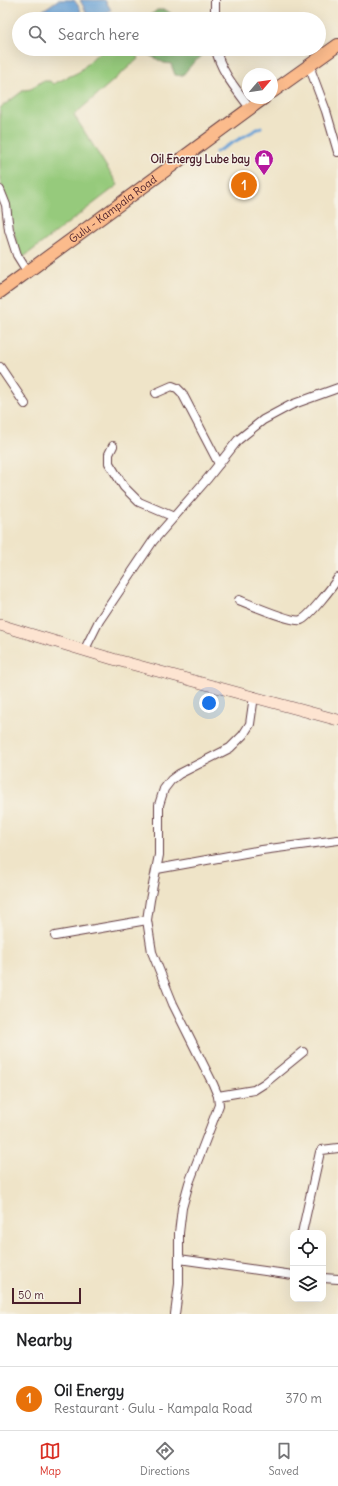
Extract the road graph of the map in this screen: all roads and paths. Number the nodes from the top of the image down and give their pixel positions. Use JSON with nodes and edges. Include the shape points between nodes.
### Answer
{"nodes":[{"id":1,"x":215,"y":0,"type":"edge"},
{"id":2,"x":215,"y":12,"type":"edge"},
{"id":3,"x":338,"y":45,"type":"edge"},
{"id":4,"x":326,"y":54,"type":"edge"},
{"id":5,"x":217,"y":56,"type":"edge"},
{"id":6,"x":324,"y":56,"type":"edge"},
{"id":7,"x":313,"y":64,"type":"junction"},
{"id":8,"x":278,"y":88,"type":"edge"},
{"id":9,"x":256,"y":104,"type":"edge"},
{"id":10,"x":250,"y":108,"type":"junction"},
{"id":11,"x":338,"y":152,"type":"edge"},
{"id":12,"x":0,"y":190,"type":"edge"},
{"id":13,"x":27,"y":271,"type":"junction"},
{"id":14,"x":0,"y":292,"type":"edge"},
{"id":15,"x":0,"y":368,"type":"edge"},
{"id":16,"x":338,"y":388,"type":"edge"},
{"id":17,"x":156,"y":393,"type":"dead end"},
{"id":18,"x":25,"y":404,"type":"dead end"},
{"id":19,"x":113,"y":446,"type":"dead end"},
{"id":20,"x":219,"y":464,"type":"junction"},
{"id":21,"x":174,"y":517,"type":"junction"},
{"id":22,"x":338,"y":578,"type":"edge"},
{"id":23,"x":239,"y":600,"type":"dead end"},
{"id":24,"x":0,"y":624,"type":"edge"},
{"id":25,"x":85,"y":649,"type":"junction"},
{"id":26,"x":254,"y":696,"type":"junction"},
{"id":27,"x":338,"y":720,"type":"edge"},
{"id":28,"x":338,"y":840,"type":"edge"},
{"id":29,"x":157,"y":869,"type":"junction"},
{"id":30,"x":147,"y":920,"type":"junction"},
{"id":31,"x":55,"y":936,"type":"dead end"},
{"id":32,"x":303,"y":1052,"type":"dead end"},
{"id":33,"x":218,"y":1096,"type":"junction"},
{"id":34,"x":338,"y":1148,"type":"edge"},
{"id":35,"x":303,"y":1230,"type":"edge"},
{"id":36,"x":179,"y":1259,"type":"junction"},
{"id":37,"x":290,"y":1274,"type":"edge"},
{"id":38,"x":326,"y":1278,"type":"edge"},
{"id":39,"x":338,"y":1279,"type":"edge"},
{"id":40,"x":175,"y":1314,"type":"edge"}],
"edges":[{"from":1,"to":2,"type":"street"},
{"from":3,"to":4,"type":"main road"},
{"from":5,"to":10,"type":"street"},
{"from":6,"to":7,"type":"main road"},
{"from":7,"to":8,"type":"main road"},
{"from":7,"to":11,"type":"street","via":[[311,71]]},
{"from":9,"to":10,"type":"main road","name":"Gulu - Kampala Road"},
{"from":10,"to":13,"type":"main road","name":"Gulu - Kampala Road"},
{"from":12,"to":13,"type":"street","via":[[6,204],[9,230],[16,255]]},
{"from":13,"to":14,"type":"main road","name":"Gulu - Kampala Road"},
{"from":15,"to":18,"type":"street"},
{"from":16,"to":20,"type":"street","via":[[298,402],[263,420],[238,440]]},
{"from":17,"to":20,"type":"street","via":[[172,386],[182,393]]},
{"from":19,"to":21,"type":"street","via":[[109,454],[109,463],[124,488],[139,502]]},
{"from":20,"to":21,"type":"street"},
{"from":21,"to":25,"type":"street","via":[[153,541],[121,588],[99,621]]},
{"from":22,"to":23,"type":"street","via":[[299,621]]},
{"from":24,"to":25,"type":"street"},
{"from":25,"to":26,"type":"street","via":[[113,659]]},
{"from":26,"to":27,"type":"street"},
{"from":26,"to":29,"type":"street","via":[[250,724],[243,735],[230,748],[171,780],[164,789],[159,805]]},
{"from":28,"to":29,"type":"street","via":[[262,850]]},
{"from":29,"to":30,"type":"street"},
{"from":30,"to":31,"type":"street"},
{"from":30,"to":33,"type":"street","via":[[152,952],[173,1004]]},
{"from":32,"to":33,"type":"street","via":[[254,1090]]},
{"from":33,"to":36,"type":"street","via":[[219,1105],[182,1208],[178,1232]]},
{"from":34,"to":35,"type":"street","via":[[320,1152]]},
{"from":36,"to":37,"type":"street"},
{"from":36,"to":40,"type":"street"},
{"from":38,"to":39,"type":"street"}]}
